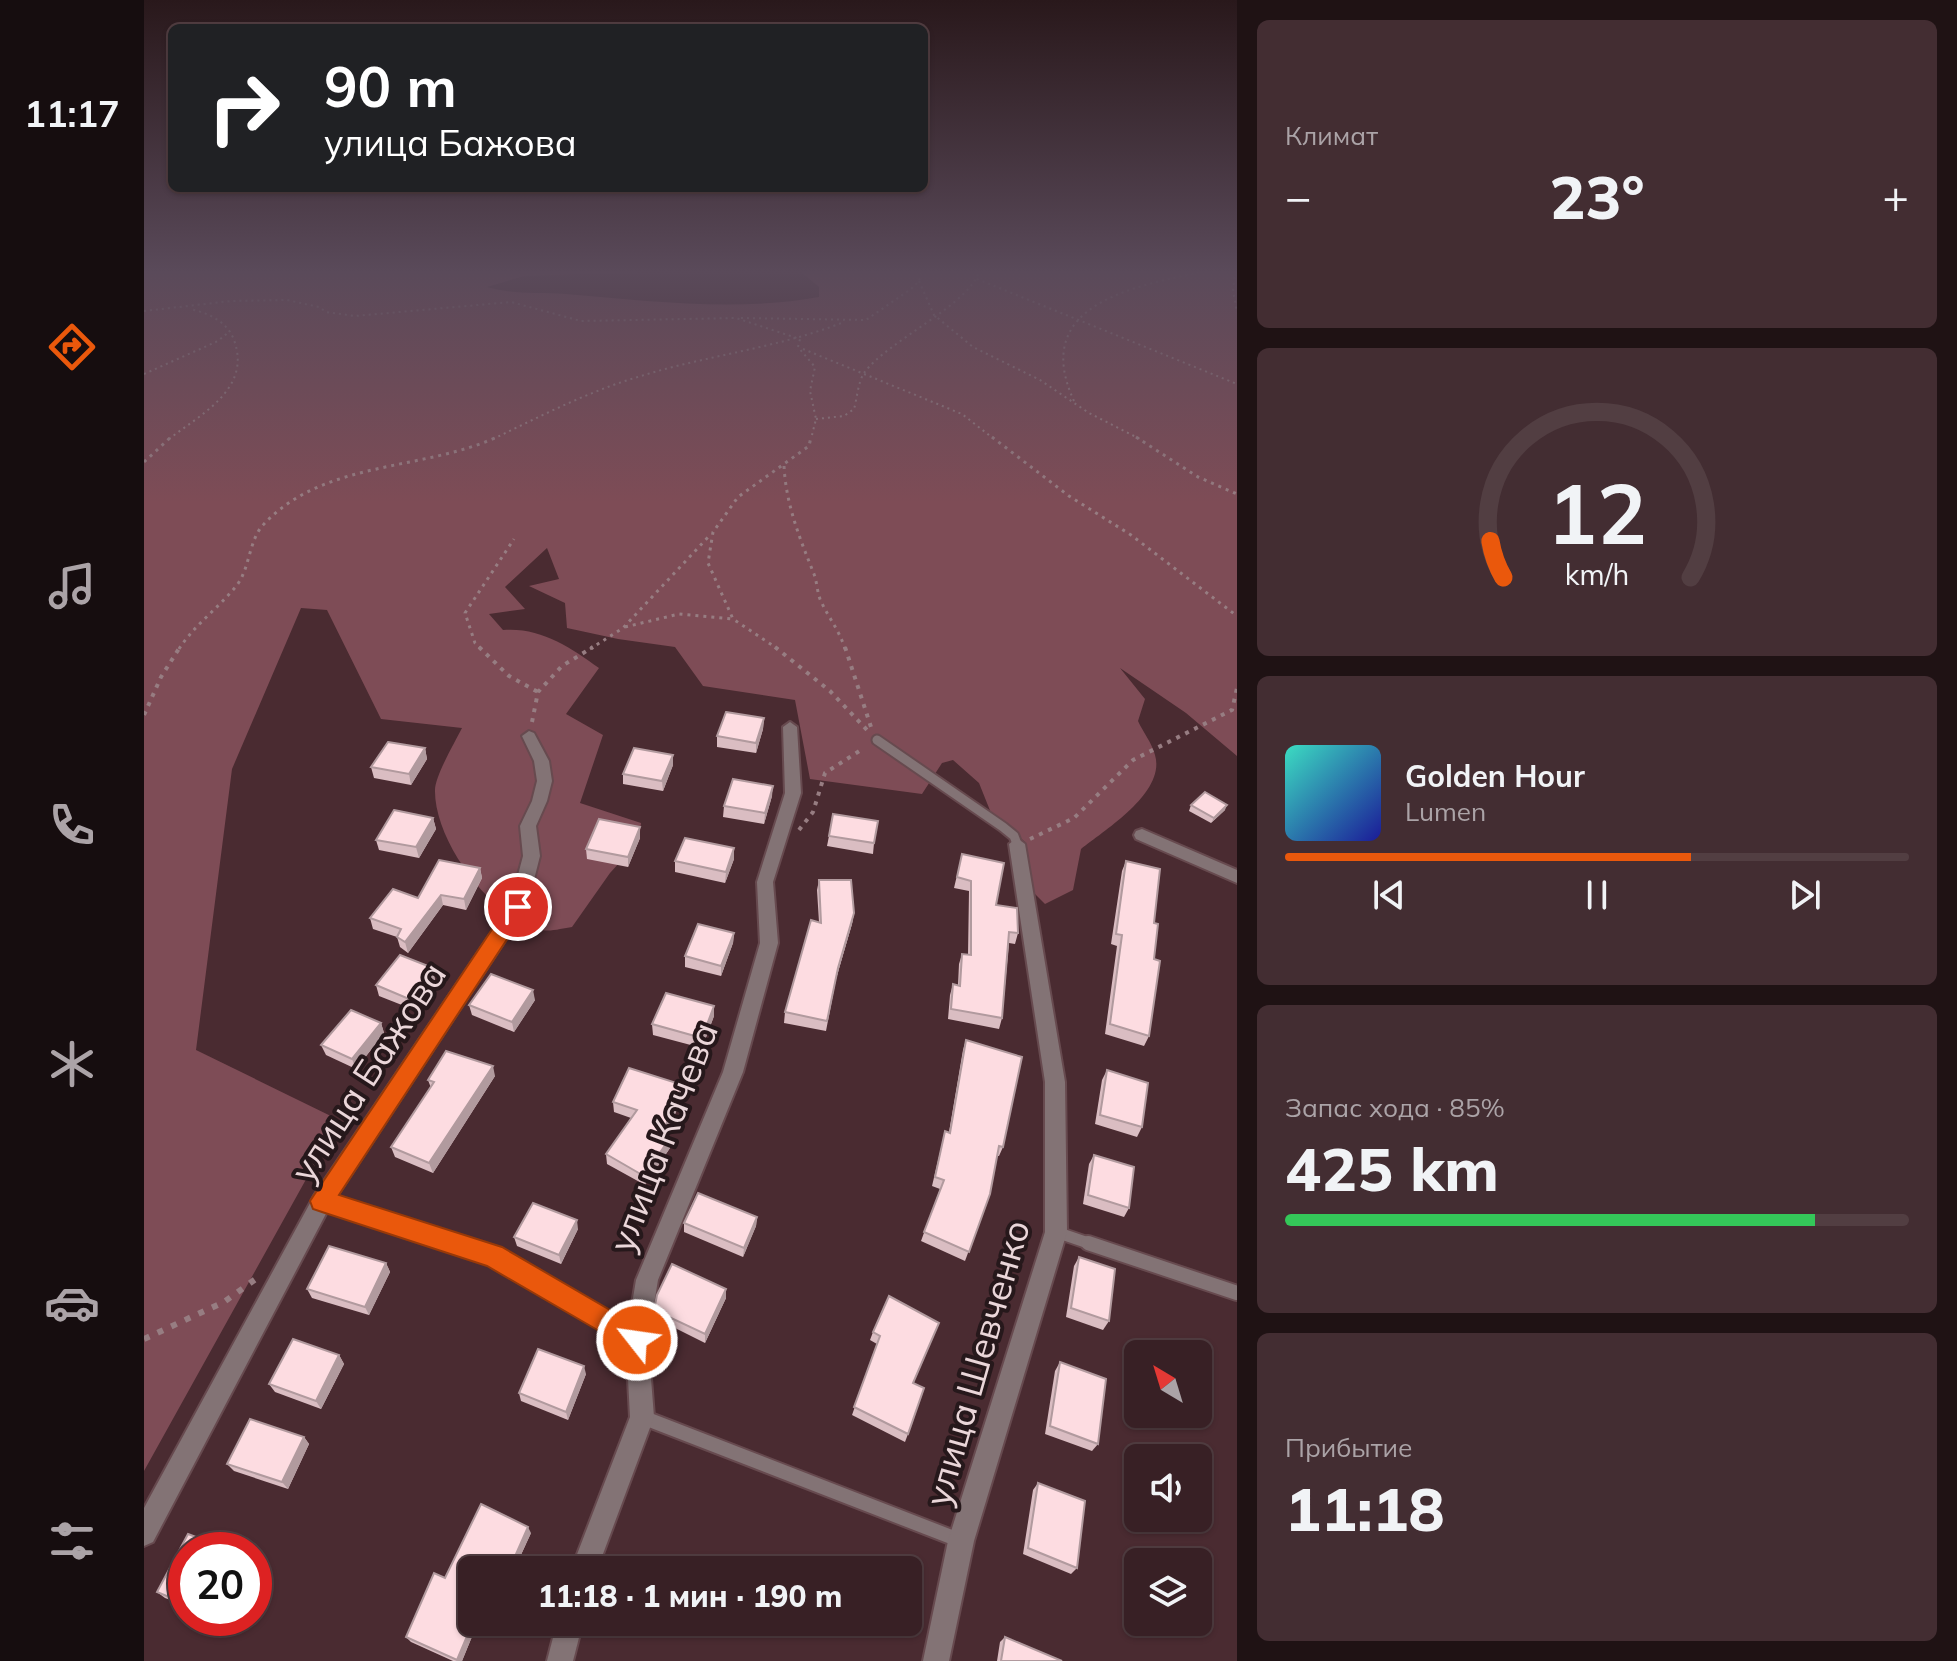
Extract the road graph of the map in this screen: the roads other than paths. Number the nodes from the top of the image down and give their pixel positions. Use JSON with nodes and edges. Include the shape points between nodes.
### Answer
{"nodes":[{"id":1,"x":790,"y":727,"type":"dead end"},
{"id":2,"x":529,"y":736,"type":"road end"},
{"id":3,"x":877,"y":740,"type":"road end"},
{"id":4,"x":1142,"y":835,"type":"dead end"},
{"id":5,"x":1017,"y":844,"type":"joint"},
{"id":6,"x":1237,"y":877,"type":"edge"},
{"id":7,"x":322,"y":1201,"type":"junction"},
{"id":8,"x":1056,"y":1232,"type":"junction"},
{"id":9,"x":1237,"y":1293,"type":"edge"},
{"id":10,"x":637,"y":1340,"type":"junction"},
{"id":11,"x":642,"y":1417,"type":"junction"},
{"id":12,"x":144,"y":1533,"type":"edge"},
{"id":13,"x":961,"y":1541,"type":"junction"},
{"id":14,"x":589,"y":1556,"type":"edge"},
{"id":15,"x":566,"y":1636,"type":"edge"},
{"id":16,"x":560,"y":1661,"type":"edge"},
{"id":17,"x":936,"y":1661,"type":"edge"}],
"edges":[{"from":1,"to":10,"type":"street","name":"улица Качева","via":[[793,793],[765,882],[769,943],[733,1072],[647,1280]]},
{"from":2,"to":7,"type":"street","name":"улица Бажова","via":[[542,758],[546,788],[528,826],[529,876],[518,907]]},
{"from":3,"to":5,"type":"lane","via":[[1003,827]]},
{"from":4,"to":6,"type":"street"},
{"from":5,"to":8,"type":"street","name":"улица Шевченко","via":[[1055,1082]]},
{"from":7,"to":10,"type":"lane","via":[[493,1256]]},
{"from":7,"to":12,"type":"street","name":"улица Бажова"},
{"from":8,"to":9,"type":"lane"},
{"from":8,"to":13,"type":"street","name":"улица Шевченко"},
{"from":10,"to":11,"type":"street","name":"улица Качева"},
{"from":11,"to":13,"type":"lane"},
{"from":11,"to":14,"type":"street","name":"улица Качева"},
{"from":13,"to":17,"type":"street","name":"улица Шевченко"},
{"from":15,"to":16,"type":"street"}]}
